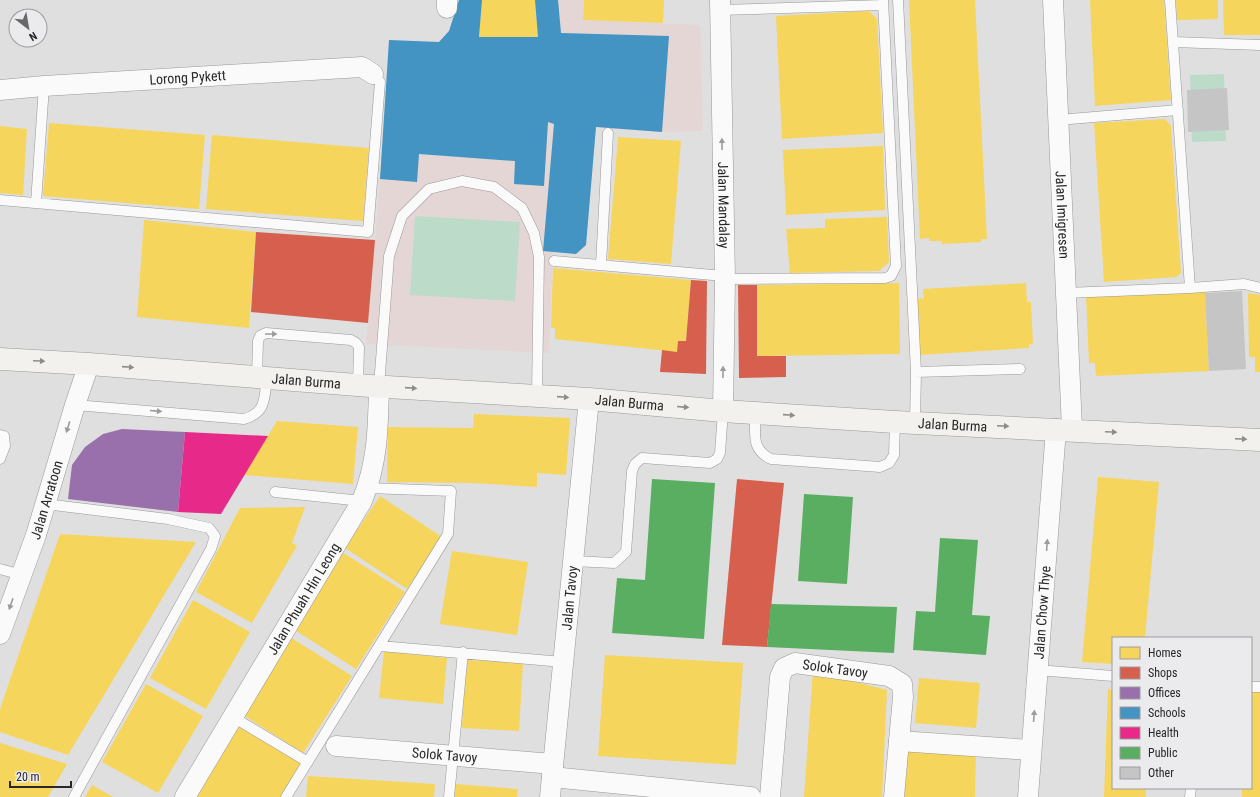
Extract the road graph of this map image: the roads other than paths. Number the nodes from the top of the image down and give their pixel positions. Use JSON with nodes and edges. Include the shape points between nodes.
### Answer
{"nodes":[{"id":1,"x":898,"y":0,"type":"edge"},
{"id":2,"x":1053,"y":0,"type":"edge"},
{"id":3,"x":1170,"y":0,"type":"edge"},
{"id":4,"x":883,"y":2,"type":"edge"},
{"id":5,"x":720,"y":5,"type":"edge"},
{"id":6,"x":1173,"y":42,"type":"junction"},
{"id":7,"x":1260,"y":45,"type":"edge"},
{"id":8,"x":373,"y":74,"type":"joint"},
{"id":9,"x":44,"y":86,"type":"junction"},
{"id":10,"x":0,"y":90,"type":"edge"},
{"id":11,"x":1178,"y":110,"type":"junction"},
{"id":12,"x":1058,"y":120,"type":"junction"},
{"id":13,"x":608,"y":133,"type":"dead end"},
{"id":14,"x":0,"y":200,"type":"edge"},
{"id":15,"x":36,"y":203,"type":"junction"},
{"id":16,"x":554,"y":261,"type":"dead end"},
{"id":17,"x":601,"y":265,"type":"junction"},
{"id":18,"x":724,"y":278,"type":"junction"},
{"id":19,"x":1190,"y":288,"type":"junction"},
{"id":20,"x":1260,"y":288,"type":"edge"},
{"id":21,"x":1066,"y":293,"type":"junction"},
{"id":22,"x":0,"y":359,"type":"edge"},
{"id":23,"x":89,"y":364,"type":"junction"},
{"id":24,"x":1020,"y":369,"type":"dead end"},
{"id":25,"x":916,"y":372,"type":"junction"},
{"id":26,"x":262,"y":377,"type":"junction"},
{"id":27,"x":358,"y":385,"type":"junction"},
{"id":28,"x":379,"y":386,"type":"junction"},
{"id":29,"x":537,"y":396,"type":"junction"},
{"id":30,"x":589,"y":399,"type":"junction"},
{"id":31,"x":75,"y":405,"type":"junction"},
{"id":32,"x":723,"y":411,"type":"junction"},
{"id":33,"x":755,"y":413,"type":"junction"},
{"id":34,"x":905,"y":422,"type":"junction"},
{"id":35,"x":1064,"y":429,"type":"junction"},
{"id":36,"x":0,"y":435,"type":"edge"},
{"id":37,"x":1260,"y":440,"type":"edge"},
{"id":38,"x":0,"y":459,"type":"edge"},
{"id":39,"x":275,"y":492,"type":"dead end"},
{"id":40,"x":365,"y":495,"type":"junction"},
{"id":41,"x":45,"y":504,"type":"junction"},
{"id":42,"x":573,"y":561,"type":"junction"},
{"id":43,"x":0,"y":569,"type":"edge"},
{"id":44,"x":22,"y":575,"type":"junction"},
{"id":45,"x":0,"y":634,"type":"edge"},
{"id":46,"x":380,"y":646,"type":"junction"},
{"id":47,"x":463,"y":652,"type":"junction"},
{"id":48,"x":563,"y":662,"type":"junction"},
{"id":49,"x":1037,"y":670,"type":"junction"},
{"id":50,"x":1112,"y":676,"type":"edge"},
{"id":51,"x":233,"y":717,"type":"junction"},
{"id":52,"x":899,"y":741,"type":"junction"},
{"id":53,"x":336,"y":746,"type":"dead end"},
{"id":54,"x":1032,"y":750,"type":"junction"},
{"id":55,"x":452,"y":756,"type":"junction"},
{"id":56,"x":308,"y":762,"type":"junction"},
{"id":57,"x":553,"y":770,"type":"junction"},
{"id":58,"x":74,"y":797,"type":"edge"},
{"id":59,"x":185,"y":797,"type":"edge"},
{"id":60,"x":286,"y":797,"type":"edge"},
{"id":61,"x":449,"y":797,"type":"edge"},
{"id":62,"x":550,"y":797,"type":"edge"},
{"id":63,"x":751,"y":797,"type":"edge"},
{"id":64,"x":770,"y":797,"type":"edge"},
{"id":65,"x":894,"y":797,"type":"edge"},
{"id":66,"x":1028,"y":797,"type":"edge"}],
"edges":[{"from":1,"to":25,"type":"lane"},
{"from":2,"to":12,"type":"street","name":"Jalan Imigresen"},
{"from":3,"to":6,"type":"lane"},
{"from":4,"to":5,"type":"lane"},
{"from":4,"to":18,"type":"lane","via":[[896,266],[894,271],[885,278]]},
{"from":18,"to":5,"type":"street","name":"Jalan Mandalay","one_way":true},
{"from":6,"to":7,"type":"lane"},
{"from":6,"to":11,"type":"lane"},
{"from":8,"to":9,"type":"street","name":"Lorong Pykett","via":[[362,67]]},
{"from":8,"to":15,"type":"lane","via":[[380,82],[368,232]]},
{"from":9,"to":10,"type":"street","name":"Lorong Pykett"},
{"from":9,"to":15,"type":"lane"},
{"from":11,"to":12,"type":"lane"},
{"from":11,"to":19,"type":"lane"},
{"from":12,"to":21,"type":"street","name":"Jalan Imigresen"},
{"from":13,"to":17,"type":"lane"},
{"from":14,"to":15,"type":"lane"},
{"from":16,"to":17,"type":"lane"},
{"from":17,"to":18,"type":"lane"},
{"from":32,"to":18,"type":"street","name":"Jalan Mandalay","one_way":true},
{"from":19,"to":20,"type":"lane","via":[[1244,284]]},
{"from":19,"to":21,"type":"lane"},
{"from":21,"to":35,"type":"street","name":"Jalan Imigresen"},
{"from":22,"to":23,"type":"main road","name":"Jalan Burma","one_way":true},
{"from":23,"to":26,"type":"main road","name":"Jalan Burma","one_way":true},
{"from":23,"to":31,"type":"street","name":"Jalan Arratoon"},
{"from":24,"to":25,"type":"lane"},
{"from":25,"to":34,"type":"lane"},
{"from":26,"to":27,"type":"main road","name":"Jalan Burma"},
{"from":26,"to":27,"type":"lane","one_way":true,"via":[[258,341],[260,336],[266,333],[351,340],[359,347]]},
{"from":31,"to":26,"type":"lane","one_way":true,"via":[[244,419],[255,415],[262,407]]},
{"from":27,"to":28,"type":"main road","name":"Jalan Burma"},
{"from":28,"to":29,"type":"main road","name":"Jalan Burma","one_way":true},
{"from":28,"to":29,"type":"lane","via":[[389,256],[402,216],[429,189],[462,181],[494,187],[522,208],[534,233],[539,257]]},
{"from":28,"to":40,"type":"street","name":"Jalan Phuah Hin Leong","via":[[377,448]]},
{"from":29,"to":30,"type":"main road","name":"Jalan Burma","one_way":true},
{"from":30,"to":32,"type":"main road","name":"Jalan Burma","one_way":true},
{"from":30,"to":42,"type":"street","name":"Jalan Tavoy"},
{"from":31,"to":41,"type":"street","name":"Jalan Arratoon","one_way":true},
{"from":32,"to":33,"type":"main road","name":"Jalan Burma"},
{"from":32,"to":42,"type":"lane","via":[[720,453],[717,459],[710,463],[642,458],[635,464],[632,471],[626,552],[620,559],[614,563]]},
{"from":33,"to":34,"type":"main road","name":"Jalan Burma","one_way":true},
{"from":33,"to":34,"type":"lane","via":[[756,446],[761,454],[771,459],[880,467],[889,463],[894,455]]},
{"from":34,"to":35,"type":"main road","name":"Jalan Burma","one_way":true},
{"from":35,"to":37,"type":"main road","name":"Jalan Burma","one_way":true},
{"from":49,"to":35,"type":"street","name":"Jalan Chow Thye","one_way":true},
{"from":36,"to":38,"type":"lane","via":[[4,436],[5,446]]},
{"from":39,"to":40,"type":"lane"},
{"from":40,"to":46,"type":"lane","via":[[451,491],[448,534]]},
{"from":40,"to":51,"type":"street","name":"Jalan Phuah Hin Leong"},
{"from":41,"to":44,"type":"street","name":"Jalan Arratoon"},
{"from":41,"to":58,"type":"lane","via":[[168,519],[209,528],[215,536],[211,549]]},
{"from":42,"to":48,"type":"street","name":"Jalan Tavoy"},
{"from":43,"to":44,"type":"lane"},
{"from":44,"to":45,"type":"street","name":"Jalan Arratoon","one_way":true},
{"from":46,"to":47,"type":"lane"},
{"from":46,"to":56,"type":"lane"},
{"from":47,"to":48,"type":"lane"},
{"from":47,"to":55,"type":"lane"},
{"from":48,"to":57,"type":"street","name":"Jalan Tavoy"},
{"from":49,"to":50,"type":"lane"},
{"from":54,"to":49,"type":"street","name":"Jalan Chow Thye","one_way":true},
{"from":51,"to":56,"type":"lane"},
{"from":51,"to":59,"type":"street","name":"Jalan Phuah Hin Leong"},
{"from":52,"to":54,"type":"street"},
{"from":52,"to":64,"type":"street","name":"Solok Tavoy","via":[[902,684],[890,676],[795,663],[784,668],[780,677]]},
{"from":52,"to":65,"type":"street","name":"Solok Tavoy"},
{"from":53,"to":55,"type":"street","name":"Solok Tavoy"},
{"from":54,"to":66,"type":"street","name":"Jalan Chow Thye"},
{"from":55,"to":57,"type":"street","name":"Solok Tavoy"},
{"from":55,"to":61,"type":"lane"},
{"from":56,"to":60,"type":"lane"},
{"from":57,"to":62,"type":"street","name":"Jalan Tavoy"},
{"from":57,"to":63,"type":"street","name":"Solok Tavoy"}]}
